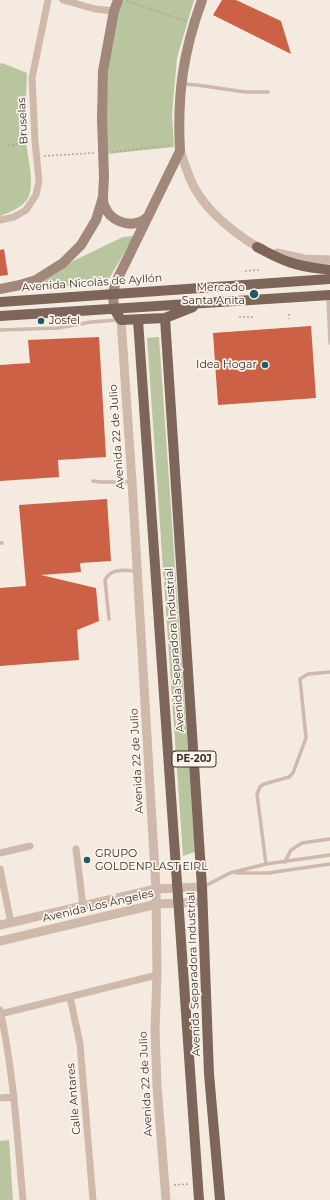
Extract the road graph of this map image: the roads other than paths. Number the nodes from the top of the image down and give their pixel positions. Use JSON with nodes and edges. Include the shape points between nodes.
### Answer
{"nodes":[{"id":1,"x":48,"y":0,"type":"edge"},
{"id":2,"x":63,"y":0,"type":"edge"},
{"id":3,"x":118,"y":0,"type":"edge"},
{"id":4,"x":202,"y":0,"type":"edge"},
{"id":5,"x":114,"y":11,"type":"junction"},
{"id":6,"x":181,"y":84,"type":"junction"},
{"id":7,"x":268,"y":92,"type":"dead end"},
{"id":8,"x":180,"y":151,"type":"junction"},
{"id":9,"x":103,"y":197,"type":"junction"},
{"id":10,"x":148,"y":217,"type":"junction"},
{"id":11,"x":0,"y":220,"type":"edge"},
{"id":12,"x":256,"y":247,"type":"junction"},
{"id":13,"x":330,"y":260,"type":"edge"},
{"id":14,"x":330,"y":270,"type":"edge"},
{"id":15,"x":330,"y":279,"type":"edge"},
{"id":16,"x":0,"y":289,"type":"edge"},
{"id":17,"x":113,"y":294,"type":"junction"},
{"id":18,"x":329,"y":296,"type":"edge"},
{"id":19,"x":0,"y":302,"type":"edge"},
{"id":20,"x":201,"y":304,"type":"junction"},
{"id":21,"x":114,"y":310,"type":"junction"},
{"id":22,"x":0,"y":316,"type":"edge"},
{"id":23,"x":165,"y":318,"type":"junction"},
{"id":24,"x":121,"y":320,"type":"junction"},
{"id":25,"x":138,"y":320,"type":"junction"},
{"id":26,"x":0,"y":330,"type":"edge"},
{"id":27,"x":330,"y":343,"type":"edge"},
{"id":28,"x":93,"y":481,"type":"dead end"},
{"id":29,"x":132,"y":482,"type":"junction"},
{"id":30,"x":137,"y":571,"type":"junction"},
{"id":31,"x":109,"y":620,"type":"dead end"},
{"id":32,"x":330,"y":672,"type":"edge"},
{"id":33,"x":330,"y":839,"type":"edge"},
{"id":34,"x":30,"y":846,"type":"dead end"},
{"id":35,"x":76,"y":849,"type":"dead end"},
{"id":36,"x":0,"y":853,"type":"edge"},
{"id":37,"x":330,"y":855,"type":"edge"},
{"id":38,"x":284,"y":862,"type":"junction"},
{"id":39,"x":266,"y":864,"type":"junction"},
{"id":40,"x":330,"y":864,"type":"edge"},
{"id":41,"x":0,"y":869,"type":"edge"},
{"id":42,"x":230,"y":873,"type":"junction"},
{"id":43,"x":202,"y":887,"type":"junction"},
{"id":44,"x":178,"y":888,"type":"junction"},
{"id":45,"x":156,"y":889,"type":"junction"},
{"id":46,"x":203,"y":902,"type":"junction"},
{"id":47,"x":179,"y":903,"type":"junction"},
{"id":48,"x":157,"y":904,"type":"junction"},
{"id":49,"x":83,"y":906,"type":"junction"},
{"id":50,"x":11,"y":922,"type":"junction"},
{"id":51,"x":0,"y":925,"type":"edge"},
{"id":52,"x":0,"y":941,"type":"edge"},
{"id":53,"x":157,"y":975,"type":"junction"},
{"id":54,"x":70,"y":997,"type":"junction"},
{"id":55,"x":0,"y":1013,"type":"edge"},
{"id":56,"x":14,"y":1097,"type":"junction"},
{"id":57,"x":0,"y":1098,"type":"edge"},
{"id":58,"x":23,"y":1200,"type":"edge"},
{"id":59,"x":94,"y":1200,"type":"edge"},
{"id":60,"x":166,"y":1200,"type":"edge"},
{"id":61,"x":199,"y":1200,"type":"edge"},
{"id":62,"x":220,"y":1200,"type":"edge"}],
"edges":[{"from":1,"to":11,"type":"street","name":"Bruselas","via":[[32,78],[39,181],[36,195],[26,210],[14,217]]},
{"from":2,"to":5,"type":"street","via":[[95,9]]},
{"from":3,"to":5,"type":"main road"},
{"from":4,"to":6,"type":"main road","via":[[186,52]]},
{"from":5,"to":9,"type":"main road","via":[[103,71]]},
{"from":6,"to":7,"type":"lane","via":[[245,92]]},
{"from":6,"to":8,"type":"main road","via":[[178,130]]},
{"from":8,"to":10,"type":"main road"},
{"from":8,"to":12,"type":"street","via":[[192,184],[206,204],[220,221]]},
{"from":9,"to":10,"type":"main road","via":[[104,207],[119,222],[129,224]]},
{"from":9,"to":16,"type":"main road","name":"Avenida Nicolás de Ayllón","via":[[96,220],[75,252],[58,267],[36,280]]},
{"from":10,"to":17,"type":"main road","via":[[115,284]]},
{"from":12,"to":13,"type":"street","via":[[296,258]]},
{"from":12,"to":14,"type":"main road","via":[[289,262]]},
{"from":15,"to":17,"type":"main road","name":"Avenida Nicolás de Ayllón"},
{"from":17,"to":19,"type":"main road","name":"Avenida Nicolás de Ayllón"},
{"from":17,"to":21,"type":"main road"},
{"from":18,"to":20,"type":"main road"},
{"from":18,"to":27,"type":"lane"},
{"from":20,"to":21,"type":"main road"},
{"from":20,"to":23,"type":"main road"},
{"from":21,"to":22,"type":"main road"},
{"from":21,"to":24,"type":"main road"},
{"from":23,"to":25,"type":"main road"},
{"from":23,"to":43,"type":"main road","name":"Avenida Separadora Industrial","number":"PE-20J"},
{"from":24,"to":25,"type":"main road"},
{"from":24,"to":26,"type":"lane","via":[[58,328]]},
{"from":24,"to":29,"type":"street","name":"Avenida 22 de Julio"},
{"from":25,"to":44,"type":"main road","name":"Avenida Separadora Industrial","number":"PE-20J"},
{"from":28,"to":29,"type":"lane"},
{"from":29,"to":30,"type":"street","name":"Avenida 22 de Julio"},
{"from":30,"to":31,"type":"lane","via":[[123,570],[107,576]]},
{"from":30,"to":45,"type":"street","name":"Avenida 22 de Julio"},
{"from":32,"to":39,"type":"lane","via":[[308,674],[300,679],[306,738],[289,777],[264,784],[257,794]]},
{"from":33,"to":38,"type":"lane","via":[[302,843],[291,850]]},
{"from":34,"to":36,"type":"street"},
{"from":35,"to":49,"type":"street"},
{"from":37,"to":38,"type":"lane"},
{"from":38,"to":39,"type":"lane"},
{"from":39,"to":42,"type":"lane"},
{"from":40,"to":42,"type":"lane","via":[[268,873]]},
{"from":41,"to":50,"type":"street"},
{"from":42,"to":43,"type":"lane"},
{"from":43,"to":44,"type":"street","name":"Avenida Los Ángeles"},
{"from":43,"to":46,"type":"main road","name":"Avenida Separadora Industrial","number":"PE-20J"},
{"from":44,"to":45,"type":"street","name":"Avenida Los Ángeles"},
{"from":44,"to":47,"type":"main road","name":"Avenida Separadora Industrial","number":"PE-20J"},
{"from":45,"to":48,"type":"street","name":"Avenida 22 de Julio"},
{"from":45,"to":49,"type":"street","name":"Avenida Los Ángeles"},
{"from":46,"to":47,"type":"street","name":"Avenida Los Ángeles"},
{"from":46,"to":62,"type":"main road","name":"Avenida Separadora Industrial","number":"PE-20J","via":[[209,1074]]},
{"from":47,"to":48,"type":"street","name":"Avenida Los Ángeles"},
{"from":47,"to":61,"type":"main road","name":"Avenida Separadora Industrial","number":"PE-20J"},
{"from":48,"to":52,"type":"street","name":"Avenida Los Ángeles"},
{"from":48,"to":53,"type":"street","name":"Avenida 22 de Julio"},
{"from":49,"to":50,"type":"street","name":"Avenida Los Ángeles"},
{"from":50,"to":51,"type":"street","name":"Avenida Los Ángeles"},
{"from":53,"to":54,"type":"street"},
{"from":53,"to":60,"type":"street","name":"Avenida 22 de Julio","via":[[154,1030]]},
{"from":54,"to":55,"type":"street"},
{"from":54,"to":59,"type":"street","name":"Calle Antares","via":[[80,1044]]},
{"from":55,"to":56,"type":"street"},
{"from":56,"to":57,"type":"street"},
{"from":56,"to":58,"type":"street"}]}
